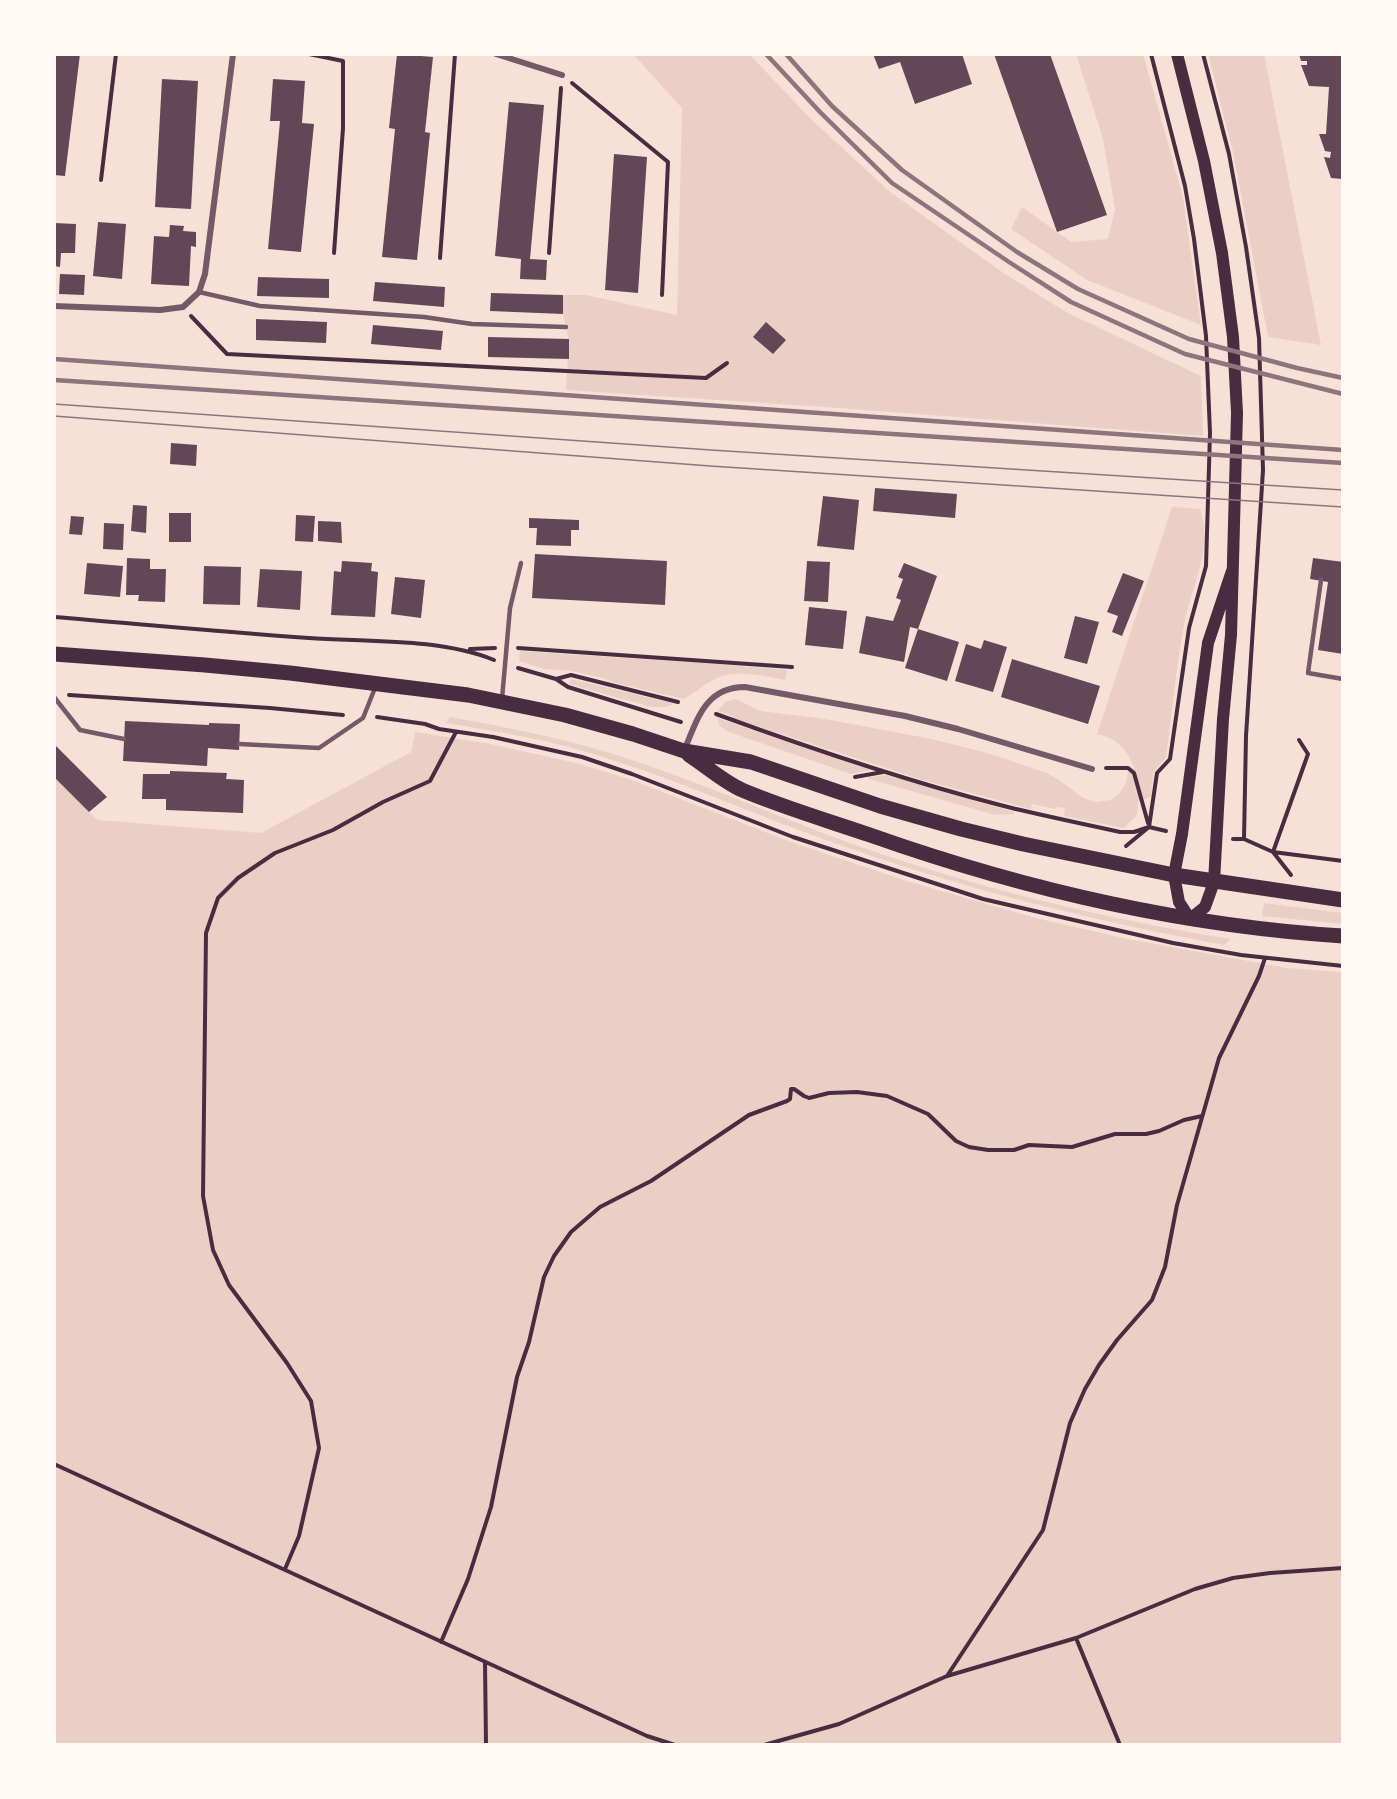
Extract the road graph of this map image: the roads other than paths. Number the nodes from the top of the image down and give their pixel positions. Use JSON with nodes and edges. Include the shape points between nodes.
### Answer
{"nodes":[{"id":1,"x":233,"y":54,"type":"edge"},
{"id":2,"x":496,"y":54,"type":"edge"},
{"id":3,"x":1177,"y":54,"type":"edge"},
{"id":4,"x":562,"y":75,"type":"road end"},
{"id":5,"x":199,"y":292,"type":"junction"},
{"id":6,"x":54,"y":306,"type":"edge"},
{"id":7,"x":566,"y":327,"type":"dead end"},
{"id":8,"x":521,"y":563,"type":"dead end"},
{"id":9,"x":1232,"y":571,"type":"junction"},
{"id":10,"x":1321,"y":580,"type":"dead end"},
{"id":11,"x":54,"y":654,"type":"edge"},
{"id":12,"x":1343,"y":679,"type":"edge"},
{"id":13,"x":377,"y":682,"type":"junction"},
{"id":14,"x":54,"y":697,"type":"edge"},
{"id":15,"x":502,"y":702,"type":"junction"},
{"id":16,"x":124,"y":739,"type":"dead end"},
{"id":17,"x":239,"y":744,"type":"dead end"},
{"id":18,"x":684,"y":752,"type":"junction"},
{"id":19,"x":1092,"y":769,"type":"road end"},
{"id":20,"x":1174,"y":875,"type":"junction"},
{"id":21,"x":1214,"y":882,"type":"junction"},
{"id":22,"x":1343,"y":900,"type":"edge"},
{"id":23,"x":1190,"y":919,"type":"junction"},
{"id":24,"x":1343,"y":936,"type":"edge"}],
"edges":[{"from":1,"to":5,"type":"street","via":[[205,274]]},
{"from":2,"to":4,"type":"street"},
{"from":3,"to":9,"type":"main road","via":[[1206,171],[1233,337],[1237,466]]},
{"from":5,"to":6,"type":"street","via":[[183,307],[160,310]]},
{"from":5,"to":7,"type":"lane","via":[[260,306],[472,324]]},
{"from":8,"to":15,"type":"lane","via":[[510,608]]},
{"from":9,"to":20,"type":"main road","via":[[1208,643]]},
{"from":9,"to":21,"type":"main road"},
{"from":10,"to":12,"type":"lane","via":[[1308,673]]},
{"from":11,"to":13,"type":"main road"},
{"from":13,"to":15,"type":"main road"},
{"from":13,"to":17,"type":"lane","via":[[363,718],[319,748]]},
{"from":14,"to":16,"type":"lane","via":[[80,730]]},
{"from":15,"to":18,"type":"main road","via":[[606,726]]},
{"from":18,"to":19,"type":"street","via":[[708,702],[722,691],[745,687],[905,716]]},
{"from":18,"to":20,"type":"main road","via":[[751,762],[962,829]]},
{"from":18,"to":23,"type":"main road","via":[[741,789],[905,848],[1117,906]]},
{"from":20,"to":21,"type":"main road"},
{"from":20,"to":23,"type":"main road","via":[[1179,902]]},
{"from":21,"to":22,"type":"main road"},
{"from":21,"to":23,"type":"main road","via":[[1205,907]]},
{"from":23,"to":24,"type":"main road"}]}
